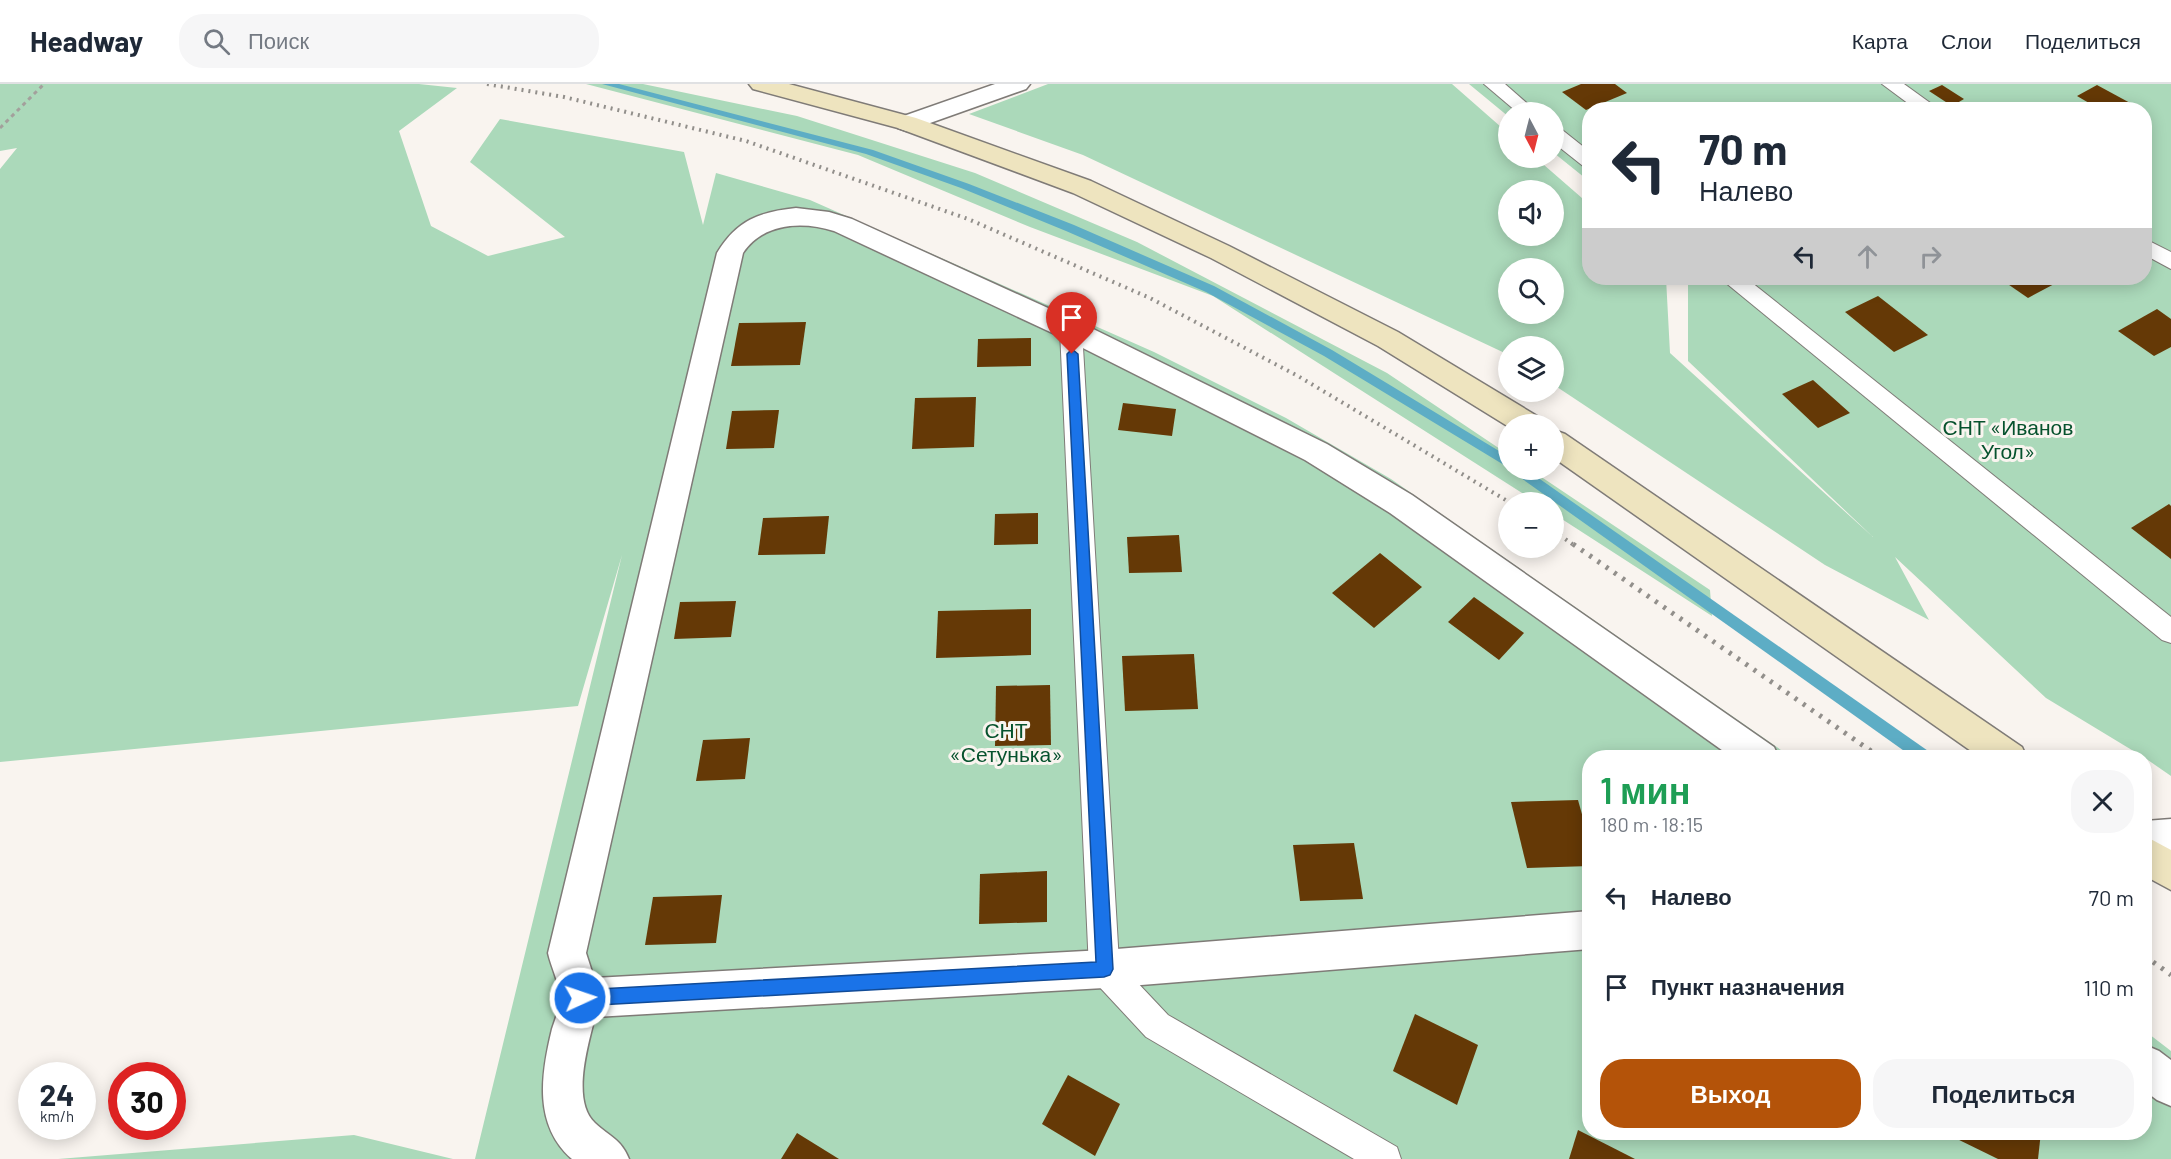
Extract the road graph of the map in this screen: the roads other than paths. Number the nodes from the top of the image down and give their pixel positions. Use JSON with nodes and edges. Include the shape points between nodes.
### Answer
{"nodes":[{"id":1,"x":761,"y":84,"type":"edge"},
{"id":2,"x":1018,"y":84,"type":"edge"},
{"id":3,"x":1493,"y":84,"type":"edge"},
{"id":4,"x":1891,"y":84,"type":"edge"},
{"id":5,"x":1516,"y":102,"type":"edge"},
{"id":6,"x":1919,"y":102,"type":"edge"},
{"id":7,"x":907,"y":123,"type":"junction"},
{"id":8,"x":1564,"y":141,"type":"edge"},
{"id":9,"x":1582,"y":156,"type":"edge"},
{"id":10,"x":2152,"y":250,"type":"edge"},
{"id":11,"x":2171,"y":262,"type":"edge"},
{"id":12,"x":1742,"y":285,"type":"edge"},
{"id":13,"x":1071,"y":330,"type":"junction"},
{"id":14,"x":1511,"y":414,"type":"edge"},
{"id":15,"x":1564,"y":449,"type":"edge"},
{"id":16,"x":2171,"y":632,"type":"edge"},
{"id":17,"x":1751,"y":750,"type":"edge"},
{"id":18,"x":1998,"y":750,"type":"edge"},
{"id":19,"x":2171,"y":836,"type":"edge"},
{"id":20,"x":2152,"y":837,"type":"edge"},
{"id":21,"x":2152,"y":859,"type":"edge"},
{"id":22,"x":2171,"y":872,"type":"edge"},
{"id":23,"x":1582,"y":931,"type":"edge"},
{"id":24,"x":1104,"y":969,"type":"junction"},
{"id":25,"x":580,"y":998,"type":"junction"},
{"id":26,"x":2152,"y":1071,"type":"edge"},
{"id":27,"x":2171,"y":1086,"type":"edge"},
{"id":28,"x":608,"y":1159,"type":"edge"},
{"id":29,"x":1385,"y":1159,"type":"edge"}],
"edges":[{"from":1,"to":7,"type":"main road"},
{"from":2,"to":7,"type":"street"},
{"from":3,"to":5,"type":"lane"},
{"from":4,"to":6,"type":"lane"},
{"from":7,"to":14,"type":"main road","via":[[1082,187],[1220,252],[1388,339]]},
{"from":8,"to":9,"type":"lane"},
{"from":10,"to":11,"type":"lane"},
{"from":12,"to":16,"type":"lane"},
{"from":13,"to":17,"type":"street","via":[[1316,452],[1401,504]]},
{"from":13,"to":24,"type":"lane"},
{"from":13,"to":25,"type":"street","via":[[831,220],[781,219],[753,228],[734,244],[567,953]]},
{"from":15,"to":18,"type":"main road"},
{"from":19,"to":20,"type":"street"},
{"from":21,"to":22,"type":"main road"},
{"from":23,"to":24,"type":"street"},
{"from":24,"to":25,"type":"street"},
{"from":24,"to":29,"type":"lane","via":[[1156,1026]]},
{"from":25,"to":28,"type":"street","via":[[564,1078],[563,1103],[571,1125],[586,1143]]},
{"from":26,"to":27,"type":"street"}]}
